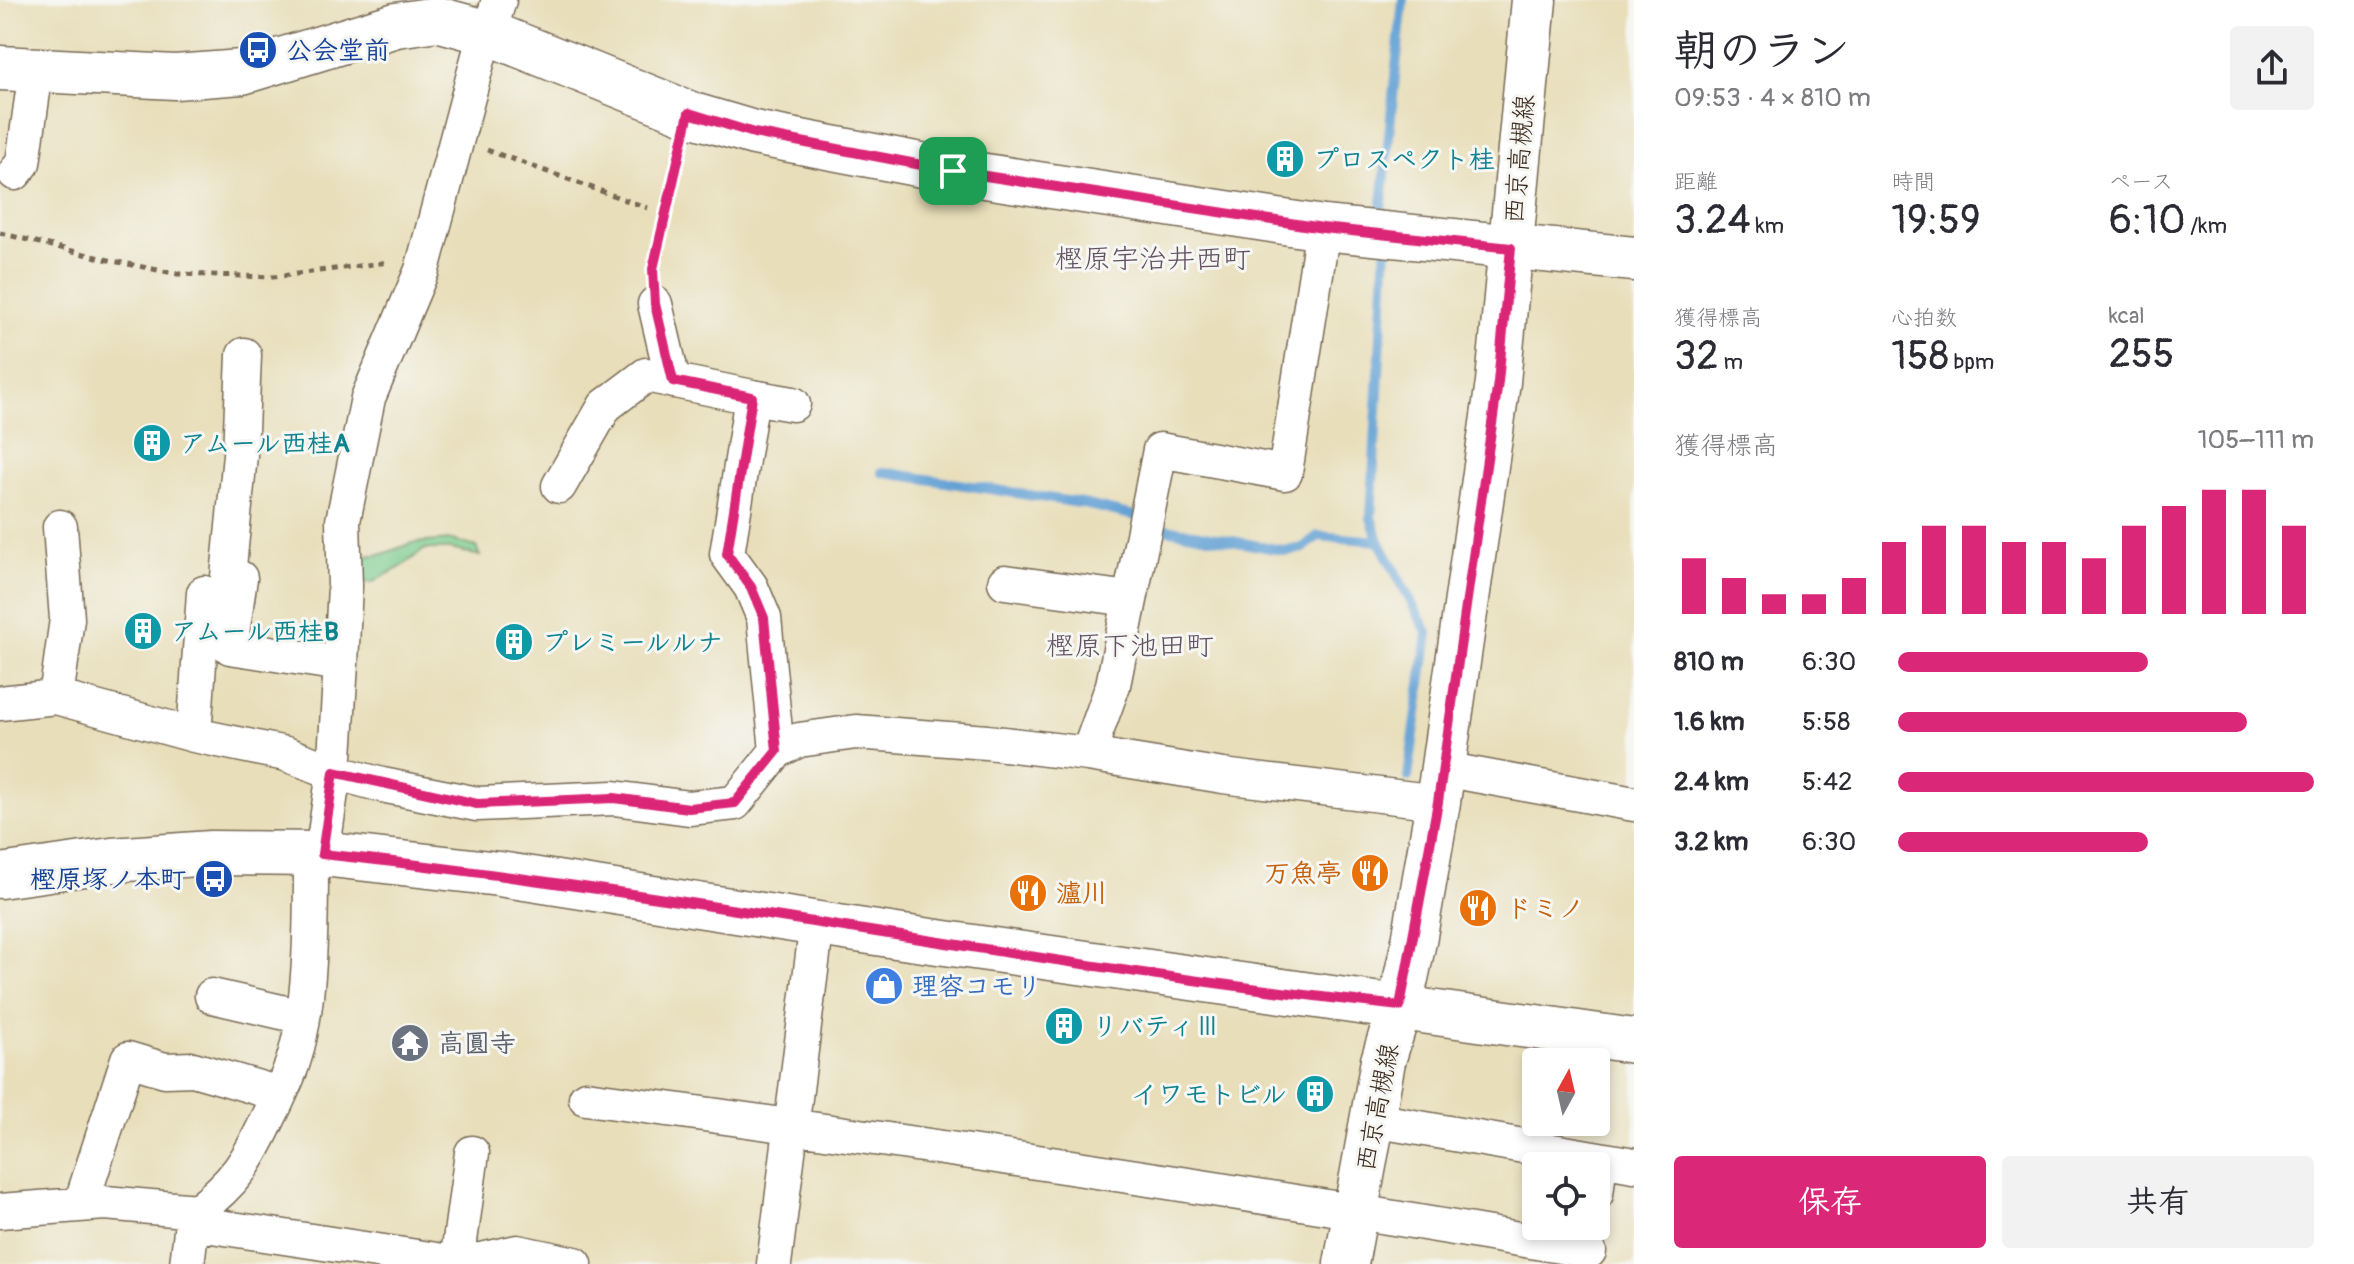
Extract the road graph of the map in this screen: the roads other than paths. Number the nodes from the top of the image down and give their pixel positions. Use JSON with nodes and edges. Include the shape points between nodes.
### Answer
{"nodes":[{"id":1,"x":1534,"y":0,"type":"edge"},
{"id":2,"x":494,"y":16,"type":"edge"},
{"id":3,"x":18,"y":69,"type":"edge"},
{"id":4,"x":15,"y":173,"type":"dead end"},
{"id":5,"x":1323,"y":228,"type":"junction"},
{"id":6,"x":1511,"y":248,"type":"junction"},
{"id":7,"x":1634,"y":259,"type":"edge"},
{"id":8,"x":655,"y":304,"type":"road end"},
{"id":9,"x":244,"y":355,"type":"dead end"},
{"id":10,"x":673,"y":381,"type":"junction"},
{"id":11,"x":752,"y":397,"type":"junction"},
{"id":12,"x":793,"y":404,"type":"dead end"},
{"id":13,"x":559,"y":486,"type":"dead end"},
{"id":14,"x":60,"y":527,"type":"dead end"},
{"id":15,"x":1005,"y":582,"type":"dead end"},
{"id":16,"x":204,"y":593,"type":"dead end"},
{"id":17,"x":1129,"y":599,"type":"junction"},
{"id":18,"x":341,"y":664,"type":"junction"},
{"id":19,"x":56,"y":697,"type":"junction"},
{"id":20,"x":0,"y":703,"type":"edge"},
{"id":21,"x":194,"y":735,"type":"junction"},
{"id":22,"x":777,"y":751,"type":"junction"},
{"id":23,"x":1088,"y":754,"type":"junction"},
{"id":24,"x":334,"y":772,"type":"junction"},
{"id":25,"x":1440,"y":786,"type":"junction"},
{"id":26,"x":1634,"y":804,"type":"edge"},
{"id":27,"x":316,"y":854,"type":"junction"},
{"id":28,"x":0,"y":876,"type":"edge"},
{"id":29,"x":817,"y":923,"type":"junction"},
{"id":30,"x":212,"y":996,"type":"dead end"},
{"id":31,"x":1400,"y":1006,"type":"junction"},
{"id":32,"x":303,"y":1017,"type":"junction"},
{"id":33,"x":1634,"y":1041,"type":"edge"},
{"id":34,"x":280,"y":1094,"type":"junction"},
{"id":35,"x":586,"y":1098,"type":"dead end"},
{"id":36,"x":1373,"y":1120,"type":"junction"},
{"id":37,"x":790,"y":1126,"type":"junction"},
{"id":38,"x":1555,"y":1152,"type":"edge"},
{"id":39,"x":472,"y":1153,"type":"dead end"},
{"id":40,"x":1610,"y":1161,"type":"edge"},
{"id":41,"x":1634,"y":1165,"type":"edge"},
{"id":42,"x":81,"y":1204,"type":"junction"},
{"id":43,"x":0,"y":1211,"type":"edge"},
{"id":44,"x":1356,"y":1211,"type":"junction"},
{"id":45,"x":195,"y":1217,"type":"junction"},
{"id":46,"x":1589,"y":1247,"type":"edge"},
{"id":47,"x":457,"y":1263,"type":"edge"},
{"id":48,"x":187,"y":1264,"type":"edge"},
{"id":49,"x":575,"y":1264,"type":"edge"},
{"id":50,"x":774,"y":1264,"type":"edge"},
{"id":51,"x":1346,"y":1264,"type":"edge"}],
"edges":[{"from":1,"to":6,"type":"main road","name":"西京高槻線"},
{"from":2,"to":3,"type":"main road","via":[[396,25],[242,72],[175,77]]},
{"from":2,"to":5,"type":"main road","via":[[689,113],[754,133],[953,171]]},
{"from":2,"to":18,"type":"street","via":[[422,270],[368,398],[343,521]]},
{"from":3,"to":4,"type":"street","via":[[23,163]]},
{"from":5,"to":6,"type":"main road"},
{"from":5,"to":17,"type":"street","via":[[1285,473],[1160,450]]},
{"from":6,"to":7,"type":"main road"},
{"from":6,"to":25,"type":"main road","name":"西京高槻線","via":[[1498,382]]},
{"from":8,"to":10,"type":"street"},
{"from":9,"to":18,"type":"street","via":[[228,577],[240,578],[230,647]]},
{"from":10,"to":11,"type":"street"},
{"from":10,"to":13,"type":"street","via":[[646,375],[605,406]]},
{"from":11,"to":12,"type":"street"},
{"from":11,"to":22,"type":"street","via":[[727,554],[751,587],[764,618]]},
{"from":14,"to":19,"type":"street","via":[[67,619]]},
{"from":15,"to":17,"type":"street"},
{"from":16,"to":21,"type":"street"},
{"from":17,"to":23,"type":"street","via":[[1113,685]]},
{"from":18,"to":24,"type":"street"},
{"from":19,"to":20,"type":"street"},
{"from":19,"to":21,"type":"street"},
{"from":21,"to":24,"type":"street","via":[[286,754]]},
{"from":22,"to":23,"type":"street","via":[[799,740],[856,732]]},
{"from":22,"to":24,"type":"street","via":[[735,803],[689,808],[614,798],[477,804]]},
{"from":23,"to":25,"type":"street","via":[[1223,776]]},
{"from":24,"to":27,"type":"street"},
{"from":25,"to":26,"type":"street"},
{"from":25,"to":31,"type":"main road","name":"西京高槻線"},
{"from":27,"to":28,"type":"main road","via":[[197,854]]},
{"from":27,"to":29,"type":"main road","via":[[499,874]]},
{"from":27,"to":32,"type":"street"},
{"from":29,"to":31,"type":"main road"},
{"from":29,"to":37,"type":"street"},
{"from":30,"to":32,"type":"street"},
{"from":31,"to":33,"type":"main road"},
{"from":31,"to":36,"type":"main road","name":"西京高槻線"},
{"from":32,"to":34,"type":"street"},
{"from":34,"to":42,"type":"street","via":[[193,1069],[165,1070],[128,1059]]},
{"from":34,"to":45,"type":"street","via":[[250,1155],[225,1190]]},
{"from":35,"to":37,"type":"street"},
{"from":36,"to":38,"type":"street"},
{"from":36,"to":44,"type":"main road","name":"西京高槻線"},
{"from":37,"to":44,"type":"street"},
{"from":37,"to":50,"type":"street"},
{"from":39,"to":47,"type":"street"},
{"from":40,"to":41,"type":"street"},
{"from":42,"to":43,"type":"street"},
{"from":42,"to":45,"type":"street"},
{"from":44,"to":46,"type":"street"},
{"from":44,"to":51,"type":"main road","name":"西京高槻線"},
{"from":45,"to":47,"type":"street"},
{"from":45,"to":48,"type":"street"},
{"from":47,"to":49,"type":"street","via":[[517,1252]]}]}
